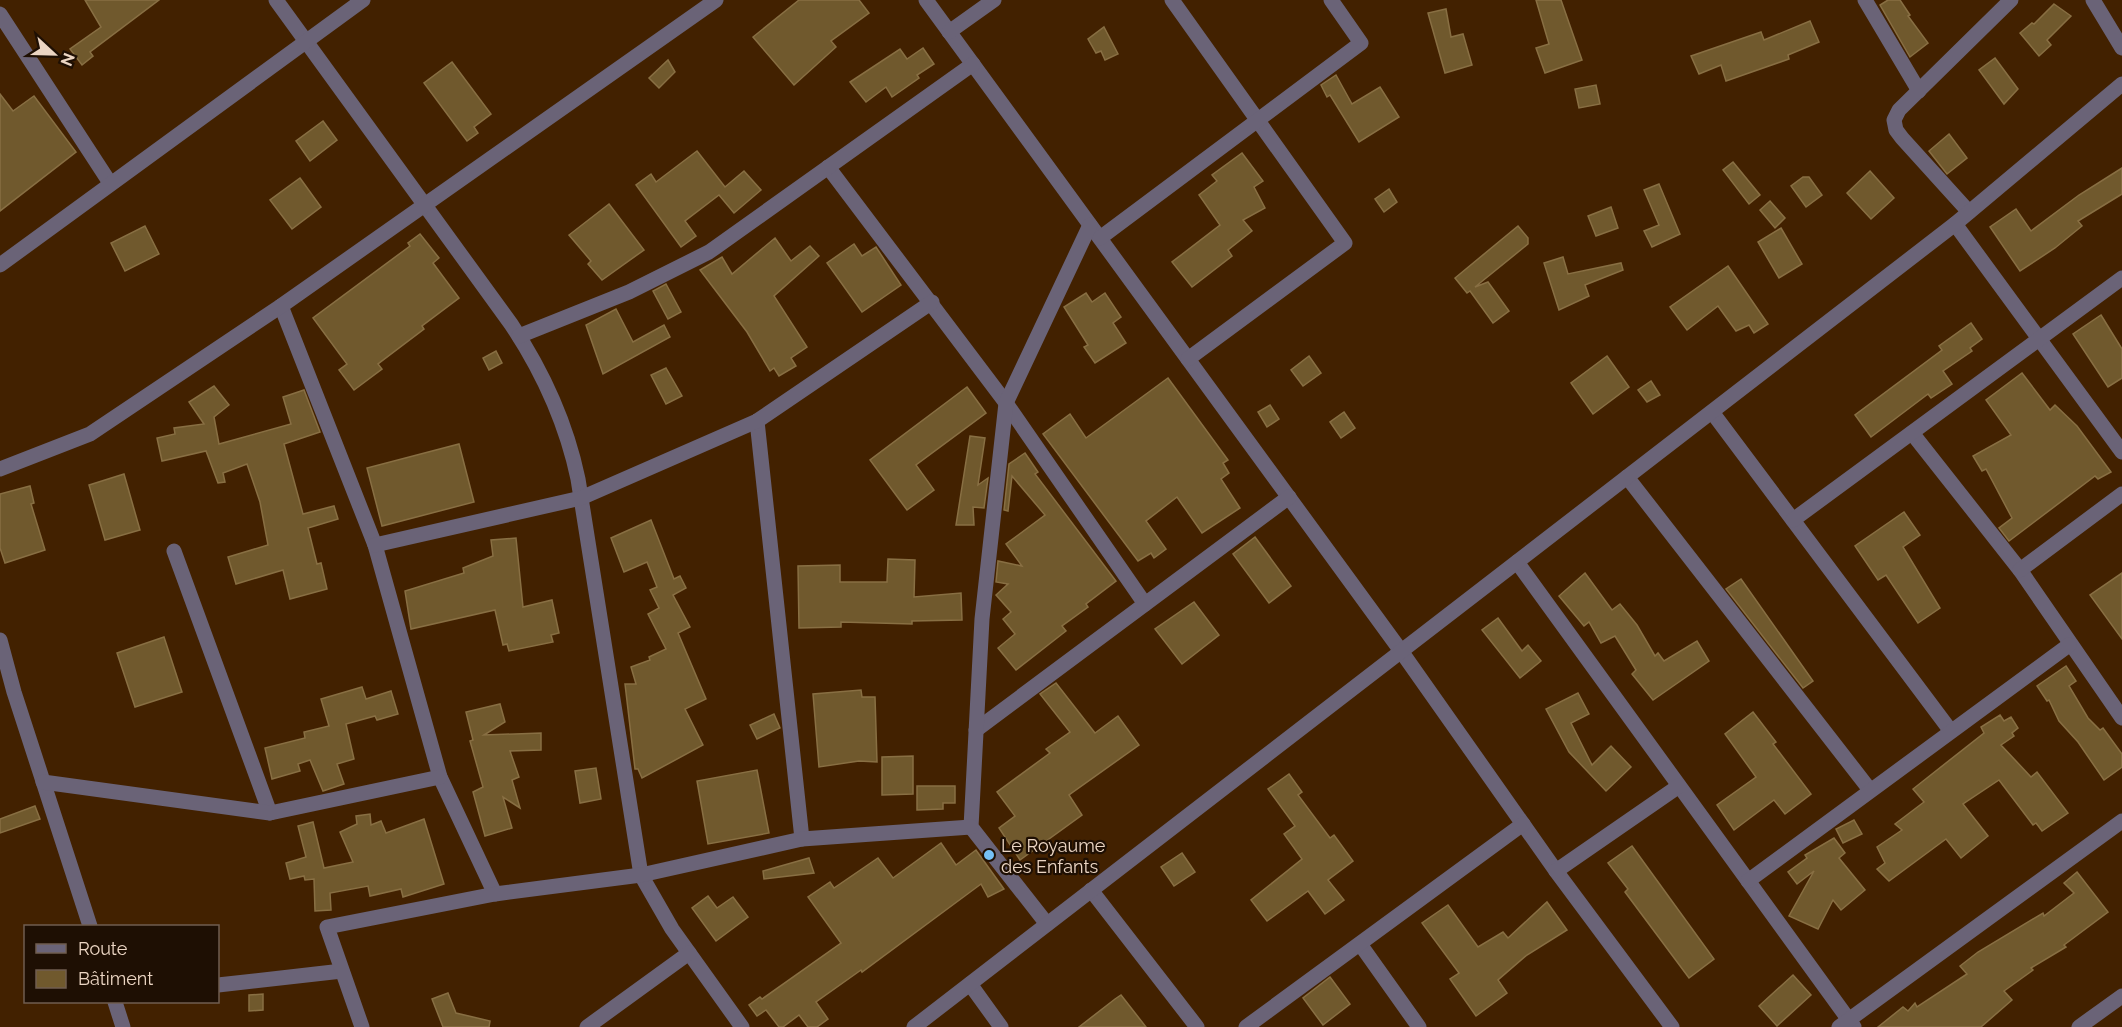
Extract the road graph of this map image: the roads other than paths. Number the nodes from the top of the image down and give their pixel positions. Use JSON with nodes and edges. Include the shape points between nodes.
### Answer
{"nodes":[{"id":1,"x":276,"y":0,"type":"edge"},
{"id":2,"x":363,"y":0,"type":"edge"},
{"id":3,"x":716,"y":0,"type":"edge"},
{"id":4,"x":926,"y":0,"type":"edge"},
{"id":5,"x":994,"y":0,"type":"edge"},
{"id":6,"x":1172,"y":0,"type":"edge"},
{"id":7,"x":1331,"y":0,"type":"edge"},
{"id":8,"x":1864,"y":0,"type":"edge"},
{"id":9,"x":2012,"y":0,"type":"edge"},
{"id":10,"x":2093,"y":0,"type":"edge"},
{"id":11,"x":0,"y":14,"type":"edge"},
{"id":12,"x":949,"y":32,"type":"junction"},
{"id":13,"x":305,"y":40,"type":"junction"},
{"id":14,"x":2122,"y":48,"type":"edge"},
{"id":15,"x":973,"y":64,"type":"junction"},
{"id":16,"x":2122,"y":84,"type":"edge"},
{"id":17,"x":1919,"y":91,"type":"junction"},
{"id":18,"x":1258,"y":120,"type":"junction"},
{"id":19,"x":828,"y":167,"type":"junction"},
{"id":20,"x":110,"y":183,"type":"junction"},
{"id":21,"x":426,"y":206,"type":"junction"},
{"id":22,"x":1969,"y":212,"type":"junction"},
{"id":23,"x":1955,"y":224,"type":"junction"},
{"id":24,"x":1090,"y":225,"type":"junction"},
{"id":25,"x":1100,"y":238,"type":"junction"},
{"id":26,"x":0,"y":265,"type":"edge"},
{"id":27,"x":2122,"y":278,"type":"edge"},
{"id":28,"x":932,"y":302,"type":"junction"},
{"id":29,"x":281,"y":306,"type":"junction"},
{"id":30,"x":519,"y":336,"type":"junction"},
{"id":31,"x":2040,"y":339,"type":"junction"},
{"id":32,"x":1188,"y":359,"type":"junction"},
{"id":33,"x":1006,"y":403,"type":"junction"},
{"id":34,"x":1712,"y":412,"type":"junction"},
{"id":35,"x":758,"y":421,"type":"junction"},
{"id":36,"x":1912,"y":433,"type":"junction"},
{"id":37,"x":2122,"y":452,"type":"edge"},
{"id":38,"x":0,"y":470,"type":"edge"},
{"id":39,"x":1627,"y":477,"type":"junction"},
{"id":40,"x":2122,"y":494,"type":"edge"},
{"id":41,"x":1289,"y":497,"type":"junction"},
{"id":42,"x":581,"y":498,"type":"junction"},
{"id":43,"x":1793,"y":520,"type":"junction"},
{"id":44,"x":375,"y":545,"type":"junction"},
{"id":45,"x":174,"y":551,"type":"dead end"},
{"id":46,"x":1517,"y":562,"type":"junction"},
{"id":47,"x":2020,"y":570,"type":"junction"},
{"id":48,"x":1145,"y":604,"type":"junction"},
{"id":49,"x":0,"y":640,"type":"edge"},
{"id":50,"x":2069,"y":645,"type":"junction"},
{"id":51,"x":1401,"y":651,"type":"junction"},
{"id":52,"x":2122,"y":718,"type":"edge"},
{"id":53,"x":976,"y":730,"type":"junction"},
{"id":54,"x":1950,"y":730,"type":"junction"},
{"id":55,"x":440,"y":777,"type":"junction"},
{"id":56,"x":44,"y":782,"type":"junction"},
{"id":57,"x":1679,"y":786,"type":"junction"},
{"id":58,"x":1870,"y":790,"type":"junction"},
{"id":59,"x":270,"y":813,"type":"junction"},
{"id":60,"x":2122,"y":821,"type":"edge"},
{"id":61,"x":1523,"y":824,"type":"junction"},
{"id":62,"x":971,"y":827,"type":"junction"},
{"id":63,"x":802,"y":839,"type":"junction"},
{"id":64,"x":1556,"y":871,"type":"junction"},
{"id":65,"x":641,"y":875,"type":"junction"},
{"id":66,"x":1748,"y":881,"type":"junction"},
{"id":67,"x":1091,"y":890,"type":"junction"},
{"id":68,"x":495,"y":894,"type":"junction"},
{"id":69,"x":1047,"y":924,"type":"junction"},
{"id":70,"x":89,"y":925,"type":"edge"},
{"id":71,"x":1360,"y":944,"type":"junction"},
{"id":72,"x":689,"y":953,"type":"junction"},
{"id":73,"x":342,"y":971,"type":"junction"},
{"id":74,"x":970,"y":984,"type":"junction"},
{"id":75,"x":219,"y":985,"type":"edge"},
{"id":76,"x":2122,"y":996,"type":"edge"},
{"id":77,"x":115,"y":1003,"type":"edge"},
{"id":78,"x":1847,"y":1025,"type":"edge"},
{"id":79,"x":123,"y":1027,"type":"edge"},
{"id":80,"x":362,"y":1027,"type":"edge"},
{"id":81,"x":587,"y":1027,"type":"edge"},
{"id":82,"x":742,"y":1027,"type":"edge"},
{"id":83,"x":914,"y":1027,"type":"edge"},
{"id":84,"x":1001,"y":1027,"type":"edge"},
{"id":85,"x":1197,"y":1027,"type":"edge"},
{"id":86,"x":1246,"y":1027,"type":"edge"},
{"id":87,"x":1419,"y":1027,"type":"edge"},
{"id":88,"x":1672,"y":1027,"type":"edge"},
{"id":89,"x":2079,"y":1027,"type":"edge"}],
"edges":[{"from":1,"to":13,"type":"street"},
{"from":2,"to":13,"type":"street"},
{"from":3,"to":21,"type":"street"},
{"from":4,"to":12,"type":"street"},
{"from":5,"to":12,"type":"street"},
{"from":6,"to":18,"type":"street"},
{"from":7,"to":18,"type":"street","via":[[1361,43]]},
{"from":8,"to":17,"type":"street"},
{"from":9,"to":17,"type":"street"},
{"from":10,"to":14,"type":"street"},
{"from":11,"to":20,"type":"street"},
{"from":12,"to":15,"type":"street"},
{"from":13,"to":20,"type":"street"},
{"from":13,"to":21,"type":"street"},
{"from":15,"to":19,"type":"street"},
{"from":15,"to":24,"type":"street"},
{"from":16,"to":22,"type":"street"},
{"from":17,"to":22,"type":"street","via":[[1899,110],[1894,120],[1896,130]]},
{"from":18,"to":25,"type":"street"},
{"from":18,"to":32,"type":"street","via":[[1345,243]]},
{"from":19,"to":28,"type":"street"},
{"from":19,"to":30,"type":"street","via":[[678,270]]},
{"from":20,"to":26,"type":"street"},
{"from":21,"to":29,"type":"street"},
{"from":21,"to":30,"type":"street"},
{"from":22,"to":23,"type":"street"},
{"from":23,"to":31,"type":"street"},
{"from":23,"to":34,"type":"street"},
{"from":24,"to":25,"type":"street"},
{"from":24,"to":33,"type":"street"},
{"from":25,"to":32,"type":"street"},
{"from":27,"to":31,"type":"street"},
{"from":28,"to":33,"type":"street"},
{"from":28,"to":35,"type":"street"},
{"from":29,"to":38,"type":"street","via":[[90,434]]},
{"from":29,"to":44,"type":"street"},
{"from":30,"to":42,"type":"street","via":[[567,431]]},
{"from":31,"to":36,"type":"street"},
{"from":31,"to":37,"type":"street"},
{"from":32,"to":41,"type":"street"},
{"from":33,"to":48,"type":"street"},
{"from":33,"to":53,"type":"street","via":[[982,619]]},
{"from":34,"to":39,"type":"street"},
{"from":34,"to":43,"type":"street"},
{"from":35,"to":42,"type":"street"},
{"from":35,"to":63,"type":"street"},
{"from":36,"to":43,"type":"street"},
{"from":36,"to":47,"type":"street"},
{"from":39,"to":46,"type":"street"},
{"from":39,"to":58,"type":"street"},
{"from":40,"to":47,"type":"street"},
{"from":41,"to":48,"type":"street"},
{"from":41,"to":51,"type":"street"},
{"from":42,"to":44,"type":"street"},
{"from":42,"to":65,"type":"street"},
{"from":43,"to":54,"type":"street"},
{"from":44,"to":55,"type":"street"},
{"from":45,"to":59,"type":"street"},
{"from":46,"to":51,"type":"street"},
{"from":46,"to":57,"type":"street"},
{"from":47,"to":50,"type":"street"},
{"from":48,"to":53,"type":"street"},
{"from":49,"to":56,"type":"street"},
{"from":50,"to":52,"type":"street"},
{"from":50,"to":54,"type":"street"},
{"from":51,"to":61,"type":"street"},
{"from":51,"to":67,"type":"street"},
{"from":53,"to":62,"type":"street"},
{"from":54,"to":58,"type":"street"},
{"from":55,"to":59,"type":"street"},
{"from":55,"to":68,"type":"street"},
{"from":56,"to":59,"type":"street"},
{"from":56,"to":70,"type":"street"},
{"from":57,"to":64,"type":"street"},
{"from":57,"to":66,"type":"street"},
{"from":58,"to":66,"type":"street"},
{"from":60,"to":78,"type":"street"},
{"from":61,"to":64,"type":"street"},
{"from":61,"to":71,"type":"street"},
{"from":62,"to":63,"type":"street"},
{"from":62,"to":69,"type":"street"},
{"from":63,"to":65,"type":"street"},
{"from":64,"to":88,"type":"street"},
{"from":65,"to":68,"type":"street"},
{"from":65,"to":72,"type":"street"},
{"from":66,"to":78,"type":"street"},
{"from":67,"to":69,"type":"street"},
{"from":67,"to":85,"type":"street"},
{"from":68,"to":73,"type":"street","via":[[327,927]]},
{"from":69,"to":74,"type":"street"},
{"from":71,"to":86,"type":"street"},
{"from":71,"to":87,"type":"street"},
{"from":72,"to":81,"type":"street"},
{"from":72,"to":82,"type":"street"},
{"from":73,"to":75,"type":"street"},
{"from":73,"to":80,"type":"street"},
{"from":74,"to":83,"type":"street"},
{"from":74,"to":84,"type":"street"},
{"from":76,"to":89,"type":"street"},
{"from":77,"to":79,"type":"street"}]}
